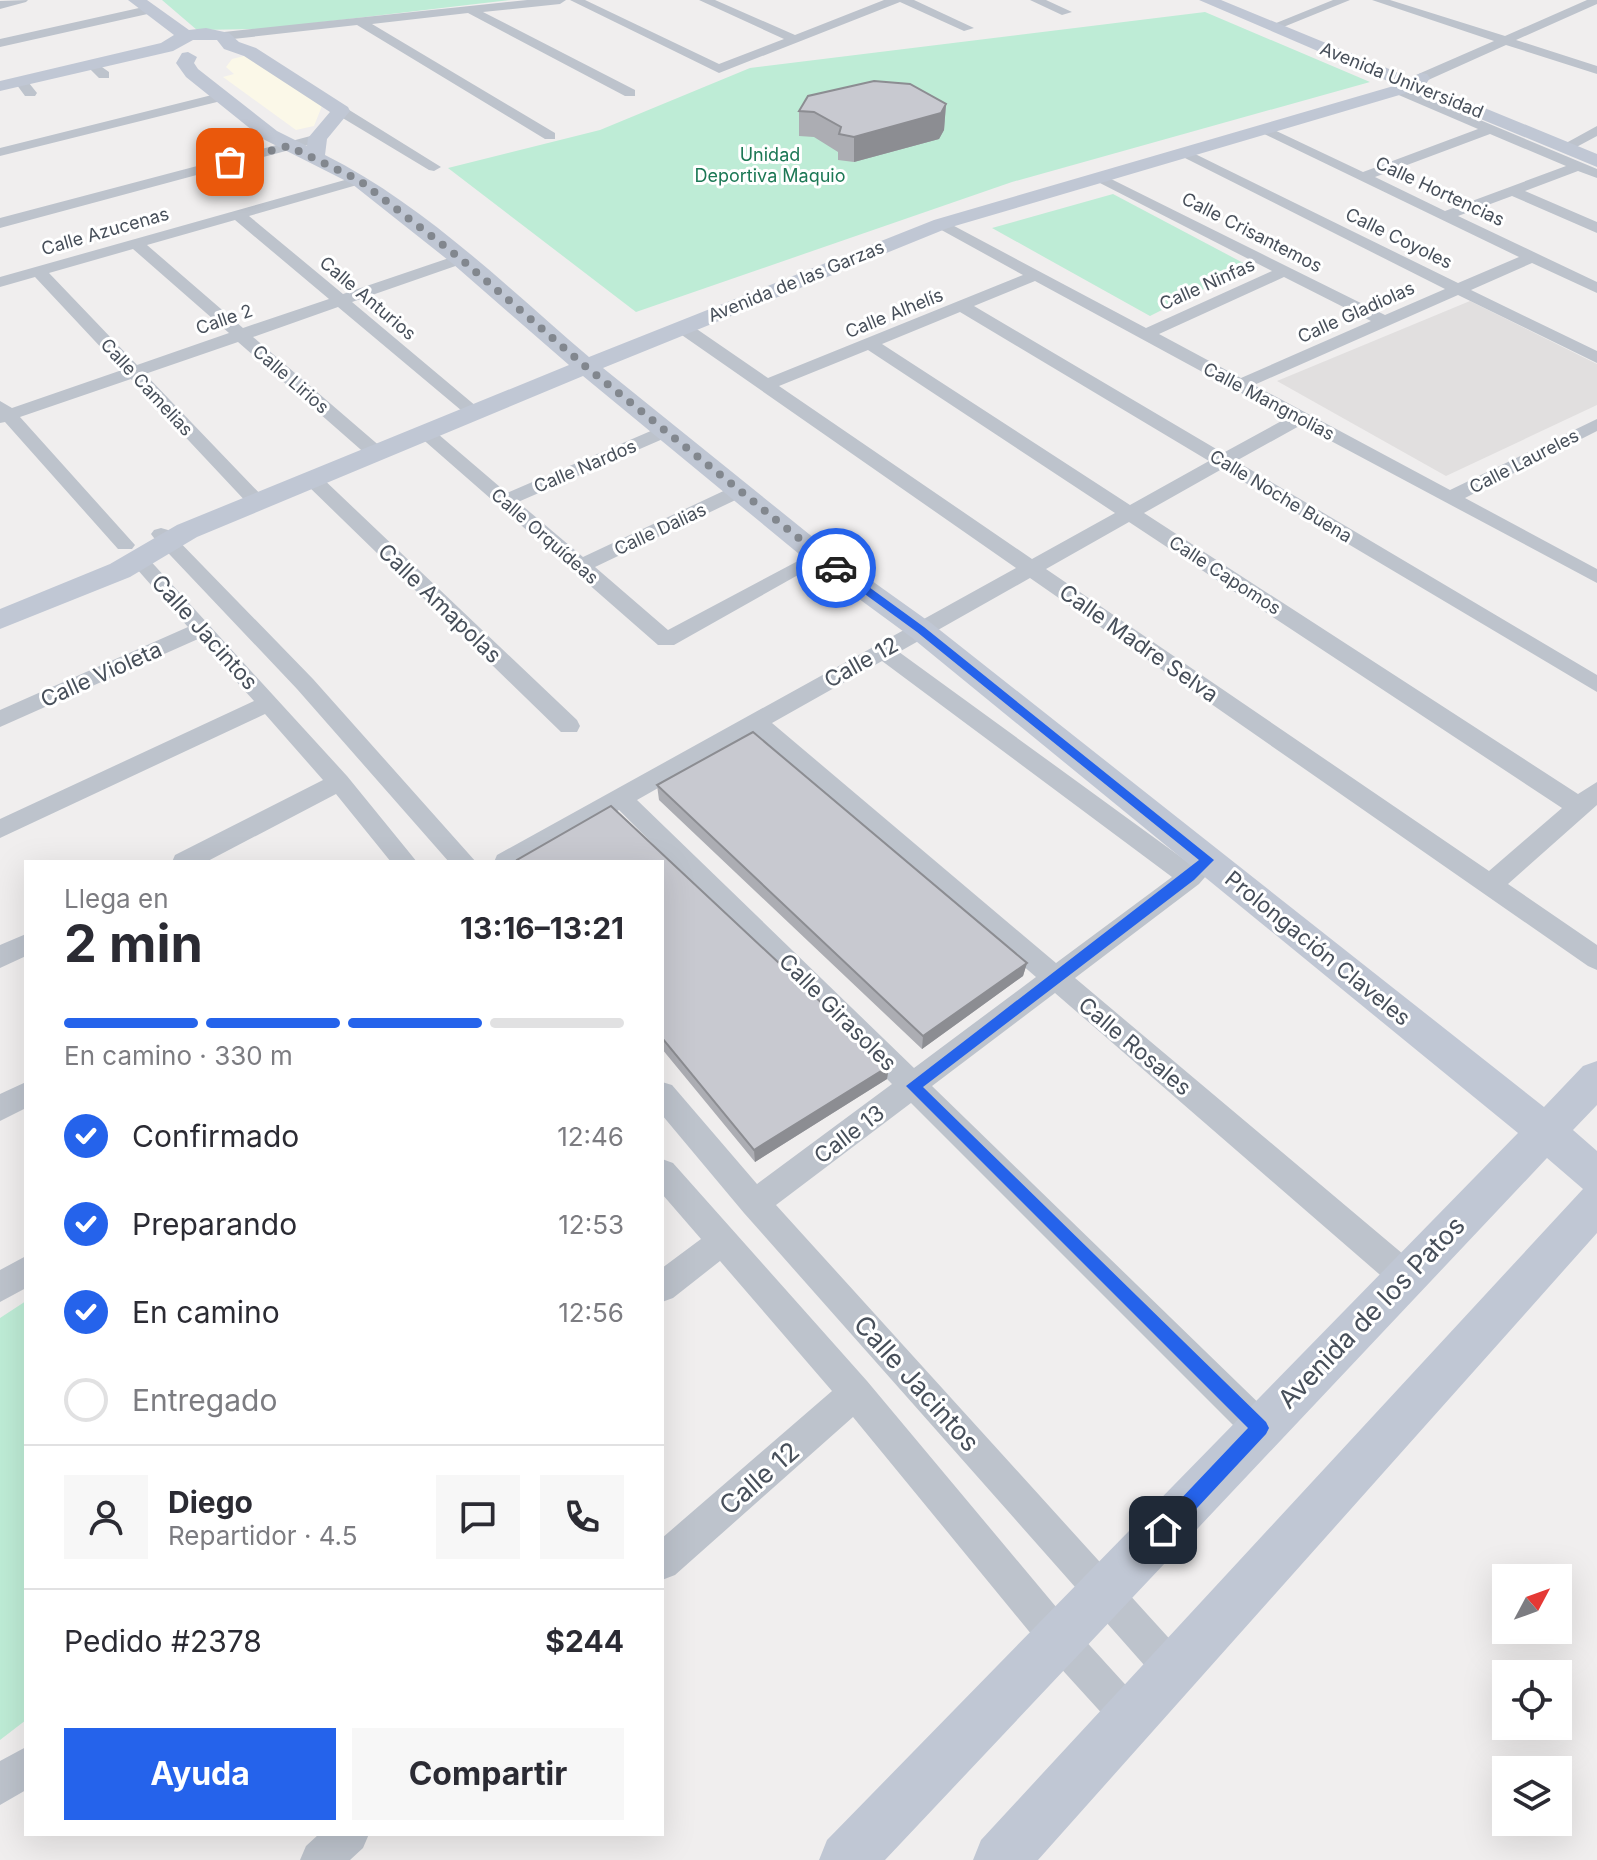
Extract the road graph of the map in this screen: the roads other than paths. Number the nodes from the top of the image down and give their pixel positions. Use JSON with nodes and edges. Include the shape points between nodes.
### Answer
{"nodes":[{"id":1,"x":22,"y":0,"type":"edge"},
{"id":2,"x":560,"y":0,"type":"edge"},
{"id":3,"x":576,"y":0,"type":"edge"},
{"id":4,"x":705,"y":0,"type":"edge"},
{"id":5,"x":895,"y":0,"type":"edge"},
{"id":6,"x":904,"y":0,"type":"edge"},
{"id":7,"x":1036,"y":0,"type":"edge"},
{"id":8,"x":1344,"y":0,"type":"edge"},
{"id":9,"x":1378,"y":0,"type":"edge"},
{"id":10,"x":1597,"y":0,"type":"edge"},
{"id":11,"x":1217,"y":1,"type":"edge"},
{"id":12,"x":843,"y":4,"type":"dead end"},
{"id":13,"x":0,"y":5,"type":"edge"},
{"id":14,"x":142,"y":5,"type":"edge"},
{"id":15,"x":470,"y":10,"type":"junction"},
{"id":16,"x":1066,"y":12,"type":"dead end"},
{"id":17,"x":863,"y":13,"type":"junction"},
{"id":18,"x":360,"y":22,"type":"junction"},
{"id":19,"x":1277,"y":25,"type":"junction"},
{"id":20,"x":968,"y":28,"type":"dead end"},
{"id":21,"x":186,"y":36,"type":"junction"},
{"id":22,"x":797,"y":40,"type":"junction"},
{"id":23,"x":1504,"y":41,"type":"junction"},
{"id":24,"x":0,"y":43,"type":"edge"},
{"id":25,"x":167,"y":47,"type":"junction"},
{"id":26,"x":211,"y":49,"type":"junction"},
{"id":27,"x":98,"y":70,"type":"junction"},
{"id":28,"x":1597,"y":70,"type":"edge"},
{"id":29,"x":1412,"y":84,"type":"junction"},
{"id":30,"x":0,"y":86,"type":"edge"},
{"id":31,"x":25,"y":87,"type":"junction"},
{"id":32,"x":630,"y":93,"type":"dead end"},
{"id":33,"x":224,"y":96,"type":"junction"},
{"id":34,"x":0,"y":101,"type":"edge"},
{"id":35,"x":341,"y":111,"type":"junction"},
{"id":36,"x":1490,"y":129,"type":"junction"},
{"id":37,"x":1597,"y":130,"type":"edge"},
{"id":38,"x":1265,"y":131,"type":"junction"},
{"id":39,"x":270,"y":135,"type":"junction"},
{"id":40,"x":550,"y":136,"type":"dead end"},
{"id":41,"x":318,"y":138,"type":"junction"},
{"id":42,"x":1569,"y":145,"type":"junction"},
{"id":43,"x":288,"y":146,"type":"junction"},
{"id":44,"x":1597,"y":151,"type":"edge"},
{"id":45,"x":0,"y":152,"type":"edge"},
{"id":46,"x":1184,"y":154,"type":"junction"},
{"id":47,"x":315,"y":159,"type":"junction"},
{"id":48,"x":1588,"y":164,"type":"edge"},
{"id":49,"x":434,"y":167,"type":"dead end"},
{"id":50,"x":1597,"y":174,"type":"edge"},
{"id":51,"x":1363,"y":177,"type":"junction"},
{"id":52,"x":1101,"y":178,"type":"junction"},
{"id":53,"x":359,"y":180,"type":"junction"},
{"id":54,"x":1513,"y":191,"type":"junction"},
{"id":55,"x":45,"y":195,"type":"dead end"},
{"id":56,"x":237,"y":214,"type":"junction"},
{"id":57,"x":1445,"y":216,"type":"junction"},
{"id":58,"x":0,"y":223,"type":"edge"},
{"id":59,"x":941,"y":224,"type":"junction"},
{"id":60,"x":1597,"y":228,"type":"edge"},
{"id":61,"x":135,"y":243,"type":"junction"},
{"id":62,"x":1532,"y":257,"type":"junction"},
{"id":63,"x":461,"y":259,"type":"junction"},
{"id":64,"x":38,"y":271,"type":"junction"},
{"id":65,"x":1284,"y":271,"type":"junction"},
{"id":66,"x":1036,"y":275,"type":"junction"},
{"id":67,"x":0,"y":282,"type":"edge"},
{"id":68,"x":1597,"y":288,"type":"edge"},
{"id":69,"x":1458,"y":289,"type":"junction"},
{"id":70,"x":339,"y":300,"type":"junction"},
{"id":71,"x":964,"y":307,"type":"junction"},
{"id":72,"x":1385,"y":322,"type":"junction"},
{"id":73,"x":682,"y":327,"type":"junction"},
{"id":74,"x":240,"y":334,"type":"junction"},
{"id":75,"x":1146,"y":334,"type":"junction"},
{"id":76,"x":871,"y":344,"type":"junction"},
{"id":77,"x":1597,"y":358,"type":"edge"},
{"id":78,"x":585,"y":366,"type":"junction"},
{"id":79,"x":133,"y":371,"type":"junction"},
{"id":80,"x":766,"y":385,"type":"junction"},
{"id":81,"x":1240,"y":385,"type":"junction"},
{"id":82,"x":474,"y":412,"type":"junction"},
{"id":83,"x":3,"y":413,"type":"edge"},
{"id":84,"x":1300,"y":418,"type":"junction"},
{"id":85,"x":1593,"y":430,"type":"edge"},
{"id":86,"x":666,"y":431,"type":"junction"},
{"id":87,"x":425,"y":432,"type":"junction"},
{"id":88,"x":375,"y":452,"type":"junction"},
{"id":89,"x":1222,"y":461,"type":"junction"},
{"id":90,"x":312,"y":479,"type":"junction"},
{"id":91,"x":739,"y":491,"type":"junction"},
{"id":92,"x":1450,"y":498,"type":"junction"},
{"id":93,"x":505,"y":501,"type":"junction"},
{"id":94,"x":257,"y":502,"type":"junction"},
{"id":95,"x":1129,"y":512,"type":"junction"},
{"id":96,"x":172,"y":537,"type":"junction"},
{"id":97,"x":132,"y":552,"type":"junction"},
{"id":98,"x":820,"y":557,"type":"junction"},
{"id":99,"x":581,"y":566,"type":"junction"},
{"id":100,"x":1031,"y":568,"type":"junction"},
{"id":101,"x":1591,"y":568,"type":"edge"},
{"id":102,"x":0,"y":595,"type":"edge"},
{"id":103,"x":0,"y":620,"type":"edge"},
{"id":104,"x":202,"y":629,"type":"junction"},
{"id":105,"x":921,"y":630,"type":"junction"},
{"id":106,"x":882,"y":650,"type":"junction"},
{"id":107,"x":1597,"y":685,"type":"edge"},
{"id":108,"x":270,"y":703,"type":"junction"},
{"id":109,"x":0,"y":719,"type":"edge"},
{"id":110,"x":756,"y":722,"type":"junction"},
{"id":111,"x":569,"y":726,"type":"dead end"},
{"id":112,"x":339,"y":782,"type":"junction"},
{"id":113,"x":621,"y":798,"type":"junction"},
{"id":114,"x":1588,"y":799,"type":"edge"},
{"id":115,"x":0,"y":829,"type":"edge"},
{"id":116,"x":188,"y":860,"type":"edge"},
{"id":117,"x":403,"y":860,"type":"edge"},
{"id":118,"x":462,"y":860,"type":"edge"},
{"id":119,"x":510,"y":860,"type":"edge"},
{"id":120,"x":1199,"y":868,"type":"junction"},
{"id":121,"x":1490,"y":885,"type":"junction"},
{"id":122,"x":24,"y":945,"type":"edge"},
{"id":123,"x":0,"y":957,"type":"edge"},
{"id":124,"x":1597,"y":959,"type":"edge"},
{"id":125,"x":1057,"y":979,"type":"junction"},
{"id":126,"x":1597,"y":1078,"type":"edge"},
{"id":127,"x":913,"y":1086,"type":"junction"},
{"id":128,"x":24,"y":1095,"type":"edge"},
{"id":129,"x":664,"y":1096,"type":"edge"},
{"id":130,"x":0,"y":1108,"type":"edge"},
{"id":131,"x":1547,"y":1133,"type":"junction"},
{"id":132,"x":664,"y":1174,"type":"edge"},
{"id":133,"x":1597,"y":1176,"type":"edge"},
{"id":134,"x":755,"y":1203,"type":"junction"},
{"id":135,"x":1597,"y":1203,"type":"edge"},
{"id":136,"x":721,"y":1242,"type":"junction"},
{"id":137,"x":24,"y":1272,"type":"edge"},
{"id":138,"x":1405,"y":1276,"type":"junction"},
{"id":139,"x":664,"y":1285,"type":"edge"},
{"id":140,"x":0,"y":1287,"type":"edge"},
{"id":141,"x":855,"y":1393,"type":"junction"},
{"id":142,"x":1260,"y":1428,"type":"junction"},
{"id":143,"x":664,"y":1560,"type":"edge"},
{"id":144,"x":1105,"y":1592,"type":"junction"},
{"id":145,"x":1059,"y":1639,"type":"junction"},
{"id":146,"x":1173,"y":1670,"type":"junction"},
{"id":147,"x":1130,"y":1717,"type":"junction"},
{"id":148,"x":24,"y":1767,"type":"edge"},
{"id":149,"x":0,"y":1785,"type":"edge"},
{"id":150,"x":347,"y":1836,"type":"edge"},
{"id":151,"x":320,"y":1860,"type":"edge"},
{"id":152,"x":847,"y":1860,"type":"edge"},
{"id":153,"x":1001,"y":1860,"type":"edge"}],
"edges":[{"from":1,"to":13,"type":"street"},
{"from":2,"to":15,"type":"street"},
{"from":3,"to":22,"type":"street","via":[[719,69]]},
{"from":4,"to":22,"type":"street"},
{"from":5,"to":17,"type":"street"},
{"from":6,"to":20,"type":"street"},
{"from":7,"to":16,"type":"street"},
{"from":8,"to":19,"type":"street"},
{"from":9,"to":23,"type":"street"},
{"from":10,"to":23,"type":"street"},
{"from":11,"to":19,"type":"street","name":"Avenida Universidad"},
{"from":12,"to":17,"type":"street"},
{"from":14,"to":21,"type":"street"},
{"from":14,"to":24,"type":"street"},
{"from":15,"to":18,"type":"street"},
{"from":15,"to":32,"type":"street"},
{"from":17,"to":22,"type":"street"},
{"from":18,"to":26,"type":"street","via":[[291,29]]},
{"from":18,"to":40,"type":"street"},
{"from":19,"to":29,"type":"street","name":"Avenida Universidad"},
{"from":21,"to":25,"type":"street"},
{"from":21,"to":26,"type":"street","via":[[206,34]]},
{"from":23,"to":28,"type":"street"},
{"from":23,"to":29,"type":"street"},
{"from":25,"to":26,"type":"street","via":[[170,53]]},
{"from":25,"to":27,"type":"street"},
{"from":26,"to":27,"type":"street"},
{"from":26,"to":33,"type":"street","name":"Prolongación Claveles","via":[[184,60]]},
{"from":26,"to":35,"type":"street","via":[[250,52]]},
{"from":27,"to":31,"type":"street"},
{"from":29,"to":36,"type":"street"},
{"from":29,"to":38,"type":"street","name":"Avenida de las Garzas"},
{"from":29,"to":42,"type":"street","name":"Avenida Universidad"},
{"from":30,"to":31,"type":"street"},
{"from":31,"to":34,"type":"street"},
{"from":33,"to":39,"type":"street","name":"Prolongación Claveles"},
{"from":33,"to":45,"type":"street"},
{"from":35,"to":41,"type":"street"},
{"from":35,"to":49,"type":"street"},
{"from":36,"to":48,"type":"street"},
{"from":36,"to":51,"type":"street"},
{"from":37,"to":42,"type":"street"},
{"from":38,"to":46,"type":"street","name":"Avenida de las Garzas"},
{"from":38,"to":51,"type":"street","name":"Calle Hortencias"},
{"from":39,"to":43,"type":"street","name":"Prolongación Claveles"},
{"from":39,"to":55,"type":"street"},
{"from":41,"to":43,"type":"street"},
{"from":41,"to":47,"type":"street"},
{"from":42,"to":44,"type":"street","name":"Avenida Universidad"},
{"from":42,"to":48,"type":"street","name":"Avenida Universidad"},
{"from":43,"to":47,"type":"street","name":"Prolongación Claveles"},
{"from":43,"to":58,"type":"street"},
{"from":46,"to":52,"type":"street","name":"Avenida de las Garzas"},
{"from":46,"to":69,"type":"street","name":"Calle Coyoles"},
{"from":47,"to":53,"type":"street","name":"Prolongación Claveles"},
{"from":48,"to":50,"type":"street"},
{"from":48,"to":54,"type":"street"},
{"from":51,"to":57,"type":"street","name":"Calle Hortencias"},
{"from":52,"to":59,"type":"street","name":"Avenida de las Garzas"},
{"from":52,"to":65,"type":"street","name":"Calle Crisantemos"},
{"from":53,"to":56,"type":"street","name":"Calle Azucenas"},
{"from":53,"to":63,"type":"street","name":"Prolongación Claveles"},
{"from":54,"to":57,"type":"street"},
{"from":54,"to":60,"type":"street"},
{"from":56,"to":61,"type":"street","name":"Calle Azucenas"},
{"from":56,"to":70,"type":"street","name":"Calle Anturios"},
{"from":57,"to":62,"type":"street","name":"Calle Hortencias"},
{"from":59,"to":66,"type":"street","name":"Calle Mangnolias"},
{"from":59,"to":73,"type":"street","name":"Avenida de las Garzas"},
{"from":61,"to":64,"type":"street","name":"Calle Azucenas"},
{"from":61,"to":74,"type":"street","name":"Calle Lirios"},
{"from":62,"to":68,"type":"street","name":"Calle Hortencias"},
{"from":62,"to":69,"type":"street","name":"Calle Gladiolas"},
{"from":63,"to":70,"type":"street","name":"Calle 2"},
{"from":63,"to":78,"type":"street","name":"Prolongación Claveles"},
{"from":64,"to":67,"type":"street","name":"Calle Azucenas"},
{"from":64,"to":79,"type":"street","name":"Calle Camelias"},
{"from":65,"to":72,"type":"street","name":"Calle Crisantemos"},
{"from":65,"to":75,"type":"street","name":"Calle Ninfas"},
{"from":66,"to":71,"type":"street","name":"Calle Alhelís"},
{"from":66,"to":75,"type":"street","name":"Calle Mangnolias"},
{"from":69,"to":72,"type":"street","name":"Calle Gladiolas"},
{"from":69,"to":77,"type":"street","name":"Calle Coyoles"},
{"from":70,"to":74,"type":"street","name":"Calle 2"},
{"from":70,"to":82,"type":"street","name":"Calle Anturios"},
{"from":71,"to":76,"type":"street","name":"Calle Alhelís"},
{"from":71,"to":89,"type":"street","name":"Calle Noche Buena"},
{"from":72,"to":81,"type":"street","name":"Calle Gladiolas"},
{"from":73,"to":78,"type":"street","name":"Avenida de las Garzas"},
{"from":73,"to":80,"type":"street","name":"Calle Madre Selva"},
{"from":74,"to":79,"type":"street","name":"Calle 2"},
{"from":74,"to":88,"type":"street","name":"Calle Lirios"},
{"from":75,"to":81,"type":"street","name":"Calle Mangnolias"},
{"from":76,"to":80,"type":"street","name":"Calle Alhelís"},
{"from":76,"to":95,"type":"street","name":"Calle Capomos"},
{"from":78,"to":82,"type":"street","name":"Avenida de las Garzas"},
{"from":78,"to":86,"type":"street","name":"Prolongación Claveles"},
{"from":79,"to":83,"type":"street","name":"Calle 2"},
{"from":79,"to":94,"type":"street","name":"Calle Camelias"},
{"from":80,"to":100,"type":"street","name":"Calle Madre Selva"},
{"from":81,"to":84,"type":"street","name":"Calle Mangnolias"},
{"from":82,"to":87,"type":"street","name":"Avenida de las Garzas"},
{"from":83,"to":97,"type":"street","name":"Calle Jacintos"},
{"from":84,"to":89,"type":"street","name":"Calle 12"},
{"from":84,"to":92,"type":"street","name":"Calle Mangnolias"},
{"from":85,"to":92,"type":"street","name":"Calle Laureles"},
{"from":86,"to":91,"type":"street","name":"Prolongación Claveles"},
{"from":86,"to":93,"type":"street","name":"Calle Nardos"},
{"from":87,"to":88,"type":"street","name":"Avenida de las Garzas"},
{"from":87,"to":93,"type":"street","name":"Calle Orquídeas"},
{"from":88,"to":90,"type":"street","name":"Avenida de las Garzas"},
{"from":89,"to":95,"type":"street","name":"Calle 12"},
{"from":89,"to":107,"type":"street","name":"Calle Noche Buena"},
{"from":90,"to":94,"type":"street","name":"Avenida de las Garzas"},
{"from":90,"to":111,"type":"street","name":"Calle Amapolas"},
{"from":91,"to":98,"type":"street","name":"Prolongación Claveles"},
{"from":91,"to":99,"type":"street","name":"Calle Dalias"},
{"from":92,"to":101,"type":"street","name":"Calle Mangnolias"},
{"from":93,"to":99,"type":"street","name":"Calle Orquídeas"},
{"from":94,"to":96,"type":"street","name":"Avenida de las Garzas"},
{"from":95,"to":100,"type":"street","name":"Calle 12"},
{"from":95,"to":114,"type":"street","name":"Calle Capomos"},
{"from":96,"to":97,"type":"street","name":"Avenida de las Garzas"},
{"from":96,"to":118,"type":"street","name":"Calle Jacintos"},
{"from":97,"to":102,"type":"street","name":"Avenida de las Garzas"},
{"from":97,"to":103,"type":"street","name":"Avenida de las Garzas"},
{"from":97,"to":104,"type":"street","name":"Calle Jacintos"},
{"from":98,"to":99,"type":"street","name":"Calle Orquídeas","via":[[666,640]]},
{"from":98,"to":105,"type":"street","name":"Prolongación Claveles"},
{"from":100,"to":105,"type":"street","name":"Calle 12"},
{"from":100,"to":121,"type":"street","name":"Calle Madre Selva"},
{"from":104,"to":108,"type":"street","name":"Calle Jacintos"},
{"from":104,"to":109,"type":"street","name":"Calle Violeta"},
{"from":105,"to":106,"type":"street","name":"Calle 12"},
{"from":105,"to":120,"type":"street","name":"Prolongación Claveles"},
{"from":106,"to":110,"type":"street","name":"Calle 12"},
{"from":106,"to":120,"type":"street"},
{"from":108,"to":112,"type":"street","name":"Calle Jacintos"},
{"from":108,"to":115,"type":"street"},
{"from":110,"to":113,"type":"street","name":"Calle 12"},
{"from":110,"to":125,"type":"street","name":"Calle Rosales"},
{"from":112,"to":116,"type":"street"},
{"from":112,"to":117,"type":"street","name":"Calle Jacintos"},
{"from":113,"to":119,"type":"street","name":"Calle 12"},
{"from":113,"to":127,"type":"street","name":"Calle Girasoles"},
{"from":114,"to":121,"type":"street"},
{"from":120,"to":125,"type":"street","name":"Calle 13"},
{"from":120,"to":131,"type":"street","name":"Prolongación Claveles"},
{"from":121,"to":124,"type":"street","name":"Calle Madre Selva"},
{"from":122,"to":123,"type":"street"},
{"from":125,"to":127,"type":"street","name":"Calle 13"},
{"from":125,"to":138,"type":"street","name":"Calle Rosales"},
{"from":126,"to":131,"type":"street","name":"Avenida de los Patos"},
{"from":127,"to":134,"type":"street","name":"Calle 13"},
{"from":127,"to":142,"type":"street","name":"Calle Girasoles"},
{"from":128,"to":130,"type":"street"},
{"from":129,"to":134,"type":"street","name":"Calle Jacintos"},
{"from":131,"to":133,"type":"street","name":"Prolongación Claveles"},
{"from":131,"to":138,"type":"street","name":"Avenida de los Patos"},
{"from":132,"to":136,"type":"street"},
{"from":134,"to":144,"type":"street","name":"Calle Jacintos"},
{"from":135,"to":146,"type":"street"},
{"from":136,"to":139,"type":"street"},
{"from":136,"to":141,"type":"street"},
{"from":137,"to":140,"type":"street"},
{"from":138,"to":142,"type":"street","name":"Avenida de los Patos"},
{"from":141,"to":143,"type":"street","name":"Calle 12"},
{"from":141,"to":145,"type":"street"},
{"from":142,"to":144,"type":"street","name":"Avenida de los Patos"},
{"from":144,"to":145,"type":"street","name":"Avenida de los Patos"},
{"from":144,"to":146,"type":"street","name":"Calle Jacintos"},
{"from":145,"to":147,"type":"street"},
{"from":145,"to":152,"type":"street","name":"Avenida de los Patos"},
{"from":146,"to":147,"type":"street"},
{"from":147,"to":153,"type":"street"},
{"from":148,"to":149,"type":"street"},
{"from":150,"to":151,"type":"street"}]}
